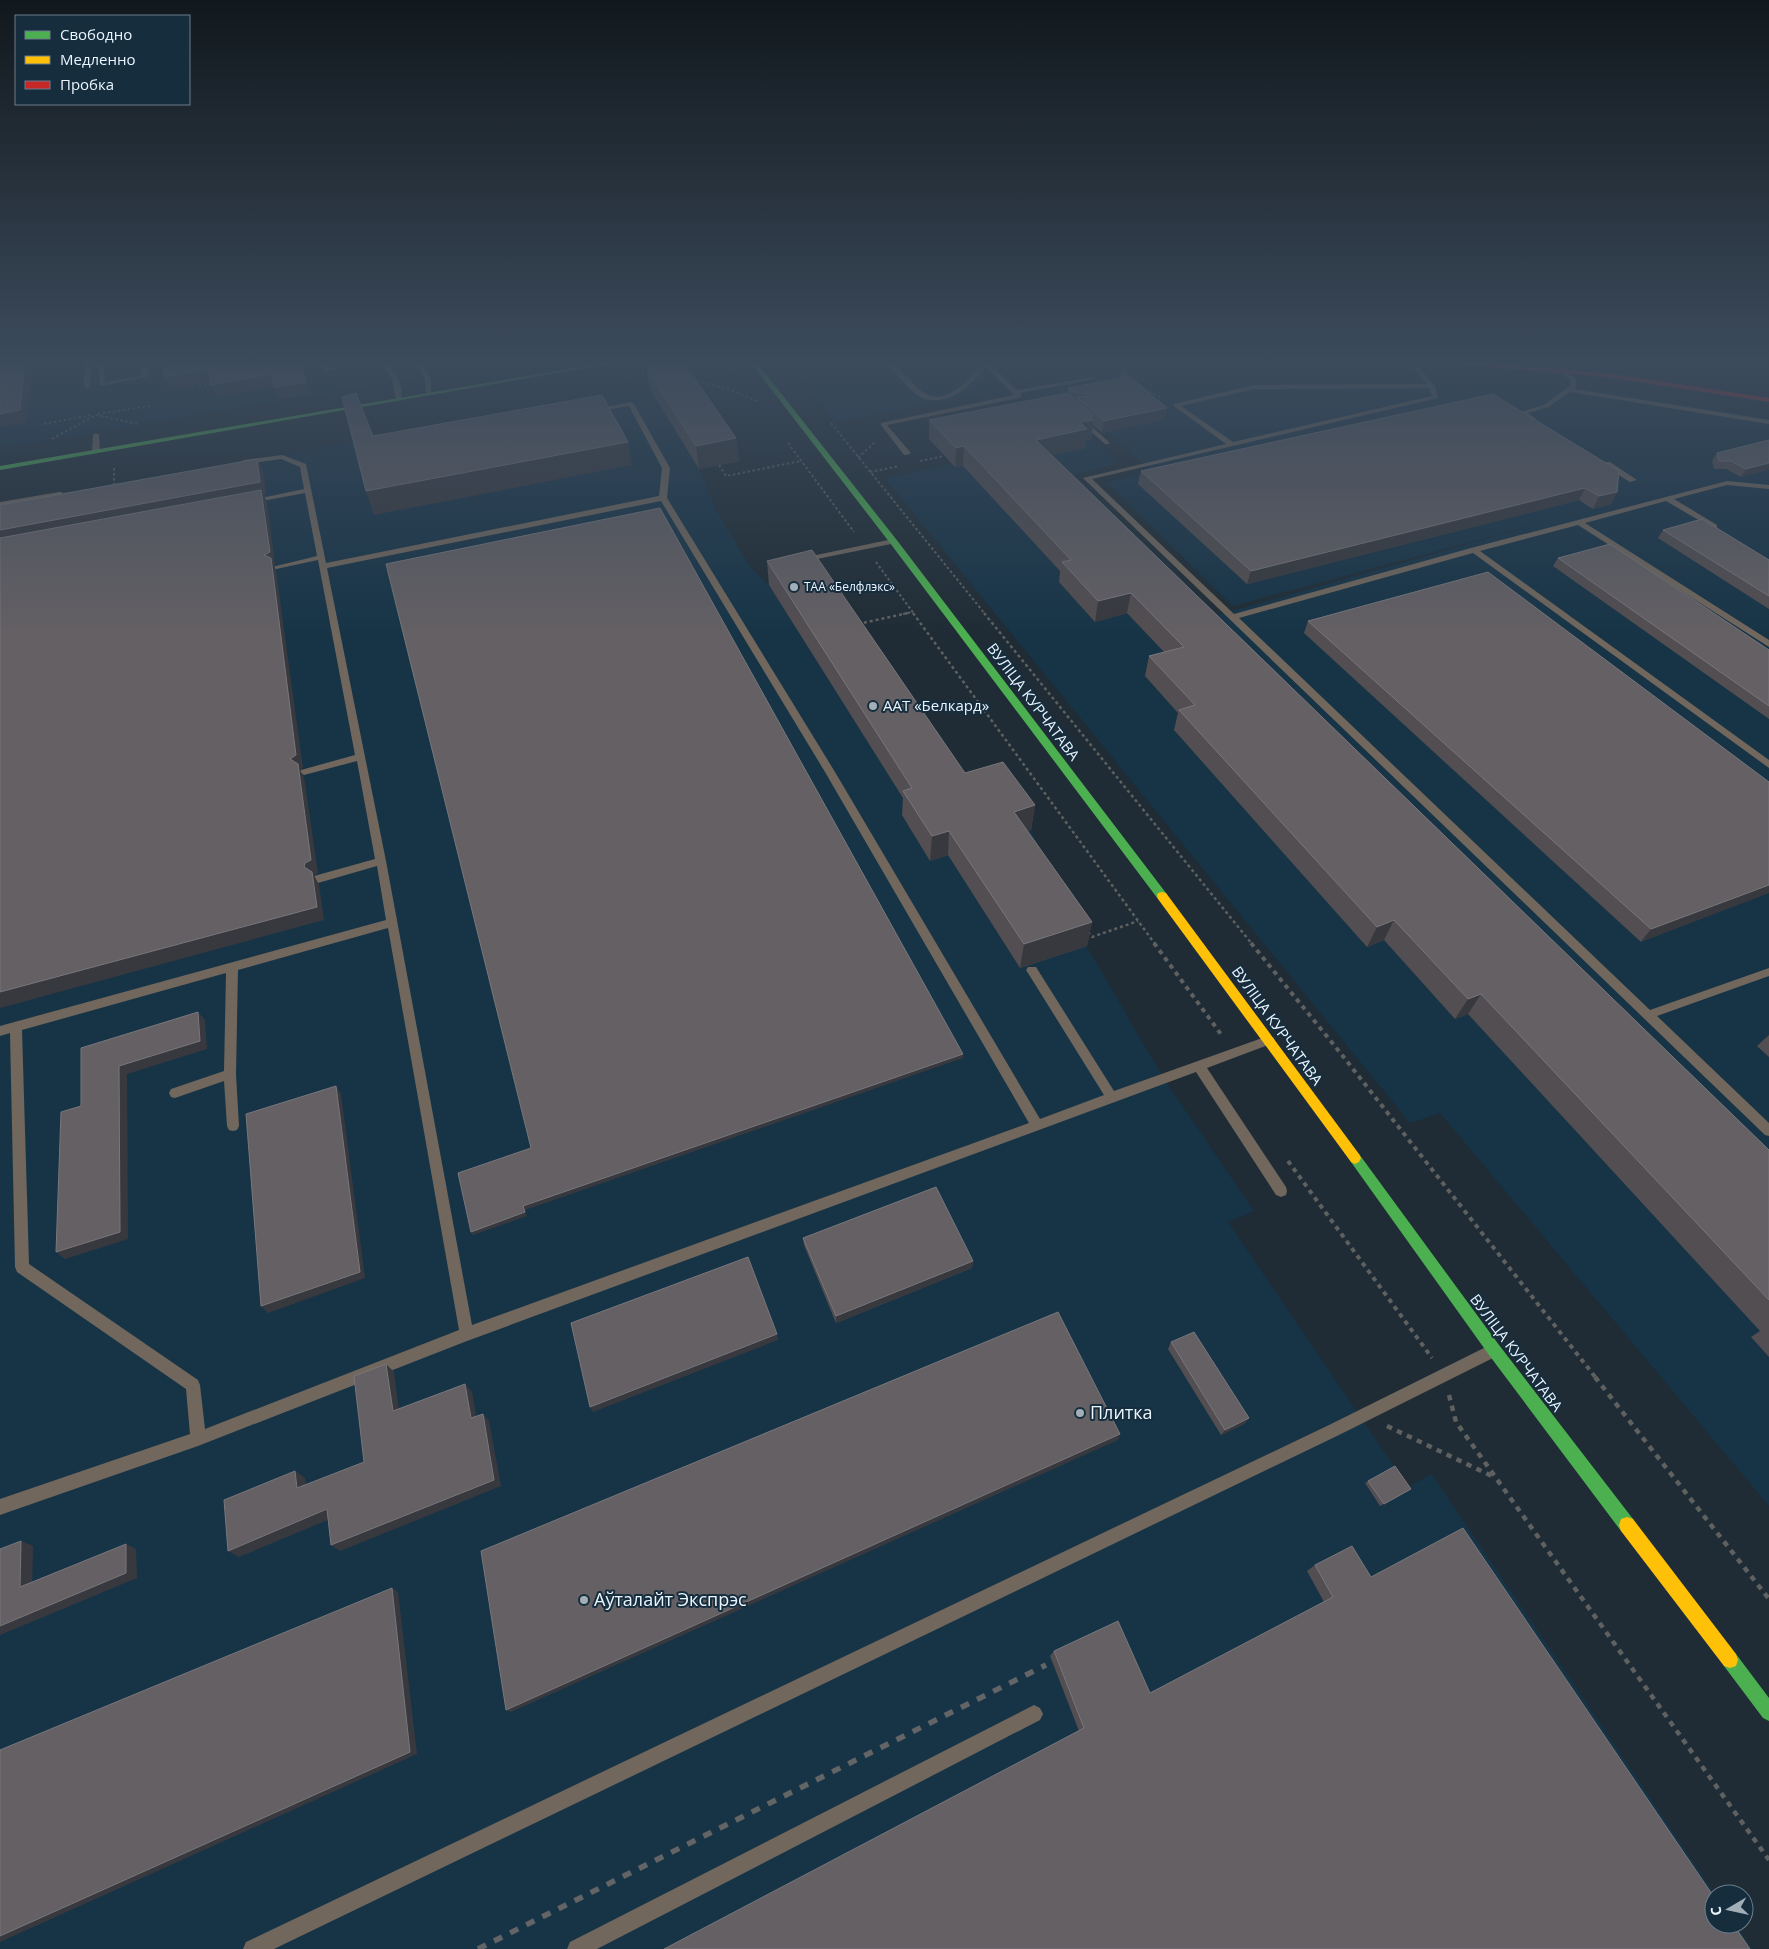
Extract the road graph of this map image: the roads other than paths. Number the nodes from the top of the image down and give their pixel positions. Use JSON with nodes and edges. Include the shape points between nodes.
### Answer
{"nodes":[{"id":1,"x":79,"y":454,"type":"edge"},
{"id":2,"x":658,"y":454,"type":"edge"},
{"id":3,"x":825,"y":454,"type":"edge"},
{"id":4,"x":1186,"y":454,"type":"edge"},
{"id":5,"x":1599,"y":459,"type":"edge"},
{"id":6,"x":240,"y":463,"type":"edge"},
{"id":7,"x":0,"y":468,"type":"edge"},
{"id":8,"x":1633,"y":480,"type":"dead end"},
{"id":9,"x":1769,"y":487,"type":"edge"},
{"id":10,"x":308,"y":490,"type":"junction"},
{"id":11,"x":67,"y":493,"type":"edge"},
{"id":12,"x":663,"y":498,"type":"junction"},
{"id":13,"x":1666,"y":498,"type":"junction"},
{"id":14,"x":240,"y":503,"type":"edge"},
{"id":15,"x":0,"y":504,"type":"edge"},
{"id":16,"x":1579,"y":522,"type":"junction"},
{"id":17,"x":1722,"y":532,"type":"edge"},
{"id":18,"x":893,"y":541,"type":"junction"},
{"id":19,"x":1474,"y":550,"type":"junction"},
{"id":20,"x":322,"y":562,"type":"junction"},
{"id":21,"x":796,"y":562,"type":"edge"},
{"id":22,"x":276,"y":567,"type":"dead end"},
{"id":23,"x":1234,"y":617,"type":"junction"},
{"id":24,"x":1769,"y":644,"type":"edge"},
{"id":25,"x":360,"y":757,"type":"junction"},
{"id":26,"x":1769,"y":765,"type":"edge"},
{"id":27,"x":304,"y":772,"type":"dead end"},
{"id":28,"x":380,"y":861,"type":"junction"},
{"id":29,"x":318,"y":879,"type":"dead end"},
{"id":30,"x":391,"y":923,"type":"junction"},
{"id":31,"x":232,"y":967,"type":"junction"},
{"id":32,"x":1032,"y":970,"type":"edge"},
{"id":33,"x":1769,"y":972,"type":"edge"},
{"id":34,"x":1648,"y":1015,"type":"junction"},
{"id":35,"x":16,"y":1027,"type":"junction"},
{"id":36,"x":0,"y":1031,"type":"edge"},
{"id":37,"x":1269,"y":1040,"type":"junction"},
{"id":38,"x":1198,"y":1066,"type":"junction"},
{"id":39,"x":230,"y":1074,"type":"junction"},
{"id":40,"x":174,"y":1093,"type":"dead end"},
{"id":41,"x":1112,"y":1098,"type":"junction"},
{"id":42,"x":232,"y":1126,"type":"dead end"},
{"id":43,"x":1038,"y":1126,"type":"junction"},
{"id":44,"x":1769,"y":1131,"type":"edge"},
{"id":45,"x":1281,"y":1192,"type":"dead end"},
{"id":46,"x":466,"y":1334,"type":"junction"},
{"id":47,"x":1494,"y":1350,"type":"junction"},
{"id":48,"x":198,"y":1439,"type":"junction"},
{"id":49,"x":0,"y":1507,"type":"edge"},
{"id":50,"x":1769,"y":1712,"type":"edge"},
{"id":51,"x":1034,"y":1714,"type":"dead end"},
{"id":52,"x":253,"y":1949,"type":"edge"},
{"id":53,"x":577,"y":1949,"type":"edge"}],
"edges":[{"from":1,"to":7,"type":"main road"},
{"from":2,"to":12,"type":"lane","via":[[666,468]]},
{"from":3,"to":18,"type":"main road","name":"ВУЛІЦА КУРЧАТАВА"},
{"from":4,"to":23,"type":"lane","via":[[1088,478]]},
{"from":5,"to":8,"type":"lane"},
{"from":6,"to":10,"type":"lane","via":[[282,457],[303,466]]},
{"from":9,"to":13,"type":"lane","via":[[1727,483]]},
{"from":10,"to":14,"type":"lane"},
{"from":10,"to":20,"type":"lane"},
{"from":11,"to":15,"type":"lane"},
{"from":12,"to":20,"type":"lane"},
{"from":12,"to":43,"type":"lane","via":[[830,772]]},
{"from":13,"to":16,"type":"lane"},
{"from":13,"to":17,"type":"lane"},
{"from":16,"to":19,"type":"lane"},
{"from":16,"to":24,"type":"lane"},
{"from":18,"to":21,"type":"lane"},
{"from":18,"to":37,"type":"main road","name":"ВУЛІЦА КУРЧАТАВА"},
{"from":19,"to":23,"type":"lane"},
{"from":19,"to":26,"type":"lane"},
{"from":20,"to":22,"type":"lane"},
{"from":20,"to":25,"type":"lane"},
{"from":23,"to":34,"type":"lane"},
{"from":25,"to":27,"type":"lane"},
{"from":25,"to":28,"type":"lane"},
{"from":28,"to":29,"type":"lane"},
{"from":28,"to":30,"type":"lane"},
{"from":30,"to":31,"type":"lane"},
{"from":30,"to":46,"type":"lane"},
{"from":31,"to":35,"type":"lane"},
{"from":31,"to":39,"type":"lane"},
{"from":32,"to":41,"type":"lane"},
{"from":33,"to":34,"type":"lane"},
{"from":34,"to":44,"type":"lane"},
{"from":35,"to":36,"type":"lane"},
{"from":35,"to":48,"type":"lane","via":[[22,1267],[192,1384]]},
{"from":37,"to":38,"type":"lane"},
{"from":37,"to":47,"type":"main road","name":"ВУЛІЦА КУРЧАТАВА"},
{"from":38,"to":41,"type":"lane"},
{"from":38,"to":45,"type":"lane"},
{"from":39,"to":40,"type":"lane"},
{"from":39,"to":42,"type":"lane"},
{"from":41,"to":43,"type":"lane"},
{"from":43,"to":46,"type":"lane"},
{"from":46,"to":48,"type":"lane"},
{"from":47,"to":50,"type":"main road","name":"ВУЛІЦА КУРЧАТАВА"},
{"from":47,"to":52,"type":"lane"},
{"from":48,"to":49,"type":"lane"},
{"from":51,"to":53,"type":"lane"}]}
